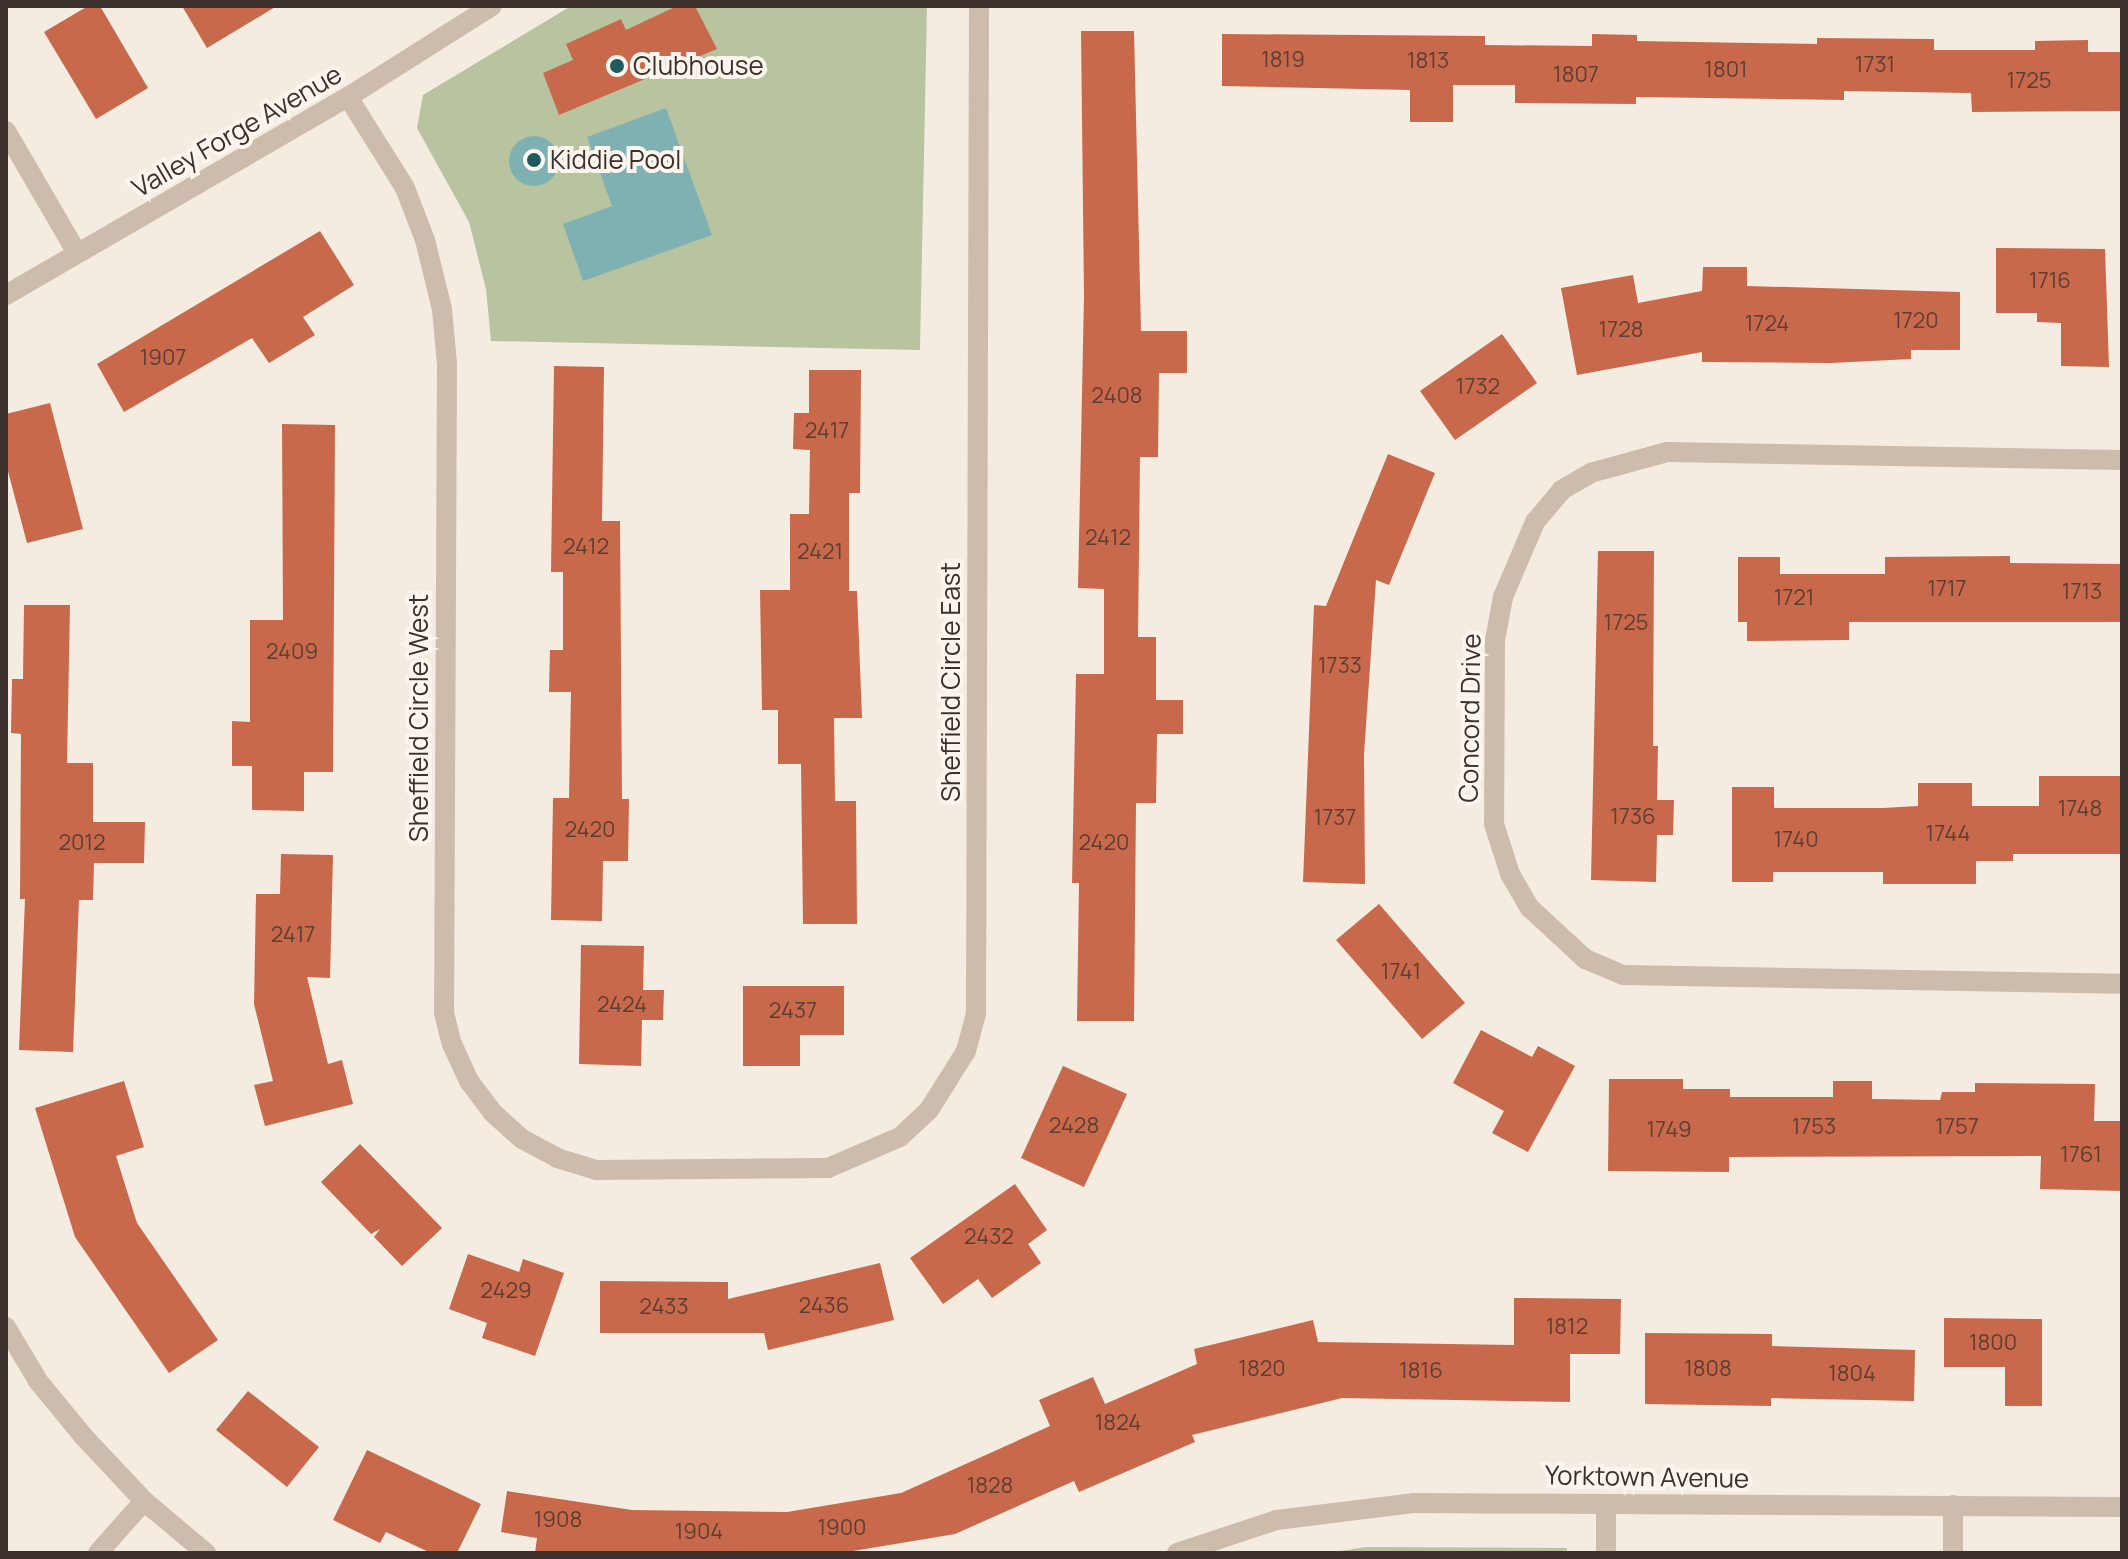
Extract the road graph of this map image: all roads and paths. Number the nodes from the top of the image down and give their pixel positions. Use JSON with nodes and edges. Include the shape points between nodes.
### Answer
{"nodes":[{"id":1,"x":492,"y":6,"type":"edge"},
{"id":2,"x":979,"y":6,"type":"edge"},
{"id":3,"x":348,"y":97,"type":"junction"},
{"id":4,"x":6,"y":131,"type":"edge"},
{"id":5,"x":77,"y":253,"type":"junction"},
{"id":6,"x":6,"y":295,"type":"edge"},
{"id":7,"x":2122,"y":460,"type":"edge"},
{"id":8,"x":2122,"y":984,"type":"edge"},
{"id":9,"x":712,"y":1170,"type":"joint"},
{"id":10,"x":6,"y":1327,"type":"edge"},
{"id":11,"x":144,"y":1501,"type":"junction"},
{"id":12,"x":1606,"y":1504,"type":"junction"},
{"id":13,"x":1953,"y":1505,"type":"junction"},
{"id":14,"x":2122,"y":1507,"type":"edge"},
{"id":15,"x":98,"y":1553,"type":"edge"},
{"id":16,"x":206,"y":1553,"type":"edge"},
{"id":17,"x":1177,"y":1553,"type":"edge"},
{"id":18,"x":1606,"y":1553,"type":"edge"},
{"id":19,"x":1953,"y":1553,"type":"edge"}],
"edges":[{"from":1,"to":3,"type":"street","name":"Valley Forge Avenue"},
{"from":2,"to":9,"type":"street","name":"Sheffield Circle East","via":[[976,1013],[953,1078],[900,1137],[828,1168]]},
{"from":3,"to":5,"type":"street","name":"Valley Forge Avenue"},
{"from":3,"to":9,"type":"street","name":"Sheffield Circle West","via":[[405,188],[442,309],[447,364],[444,1013],[452,1044],[469,1081],[492,1112],[522,1139],[557,1158],[596,1170]]},
{"from":4,"to":5,"type":"street"},
{"from":5,"to":6,"type":"street","name":"Valley Forge Avenue"},
{"from":7,"to":8,"type":"street","name":"Concord Drive","via":[[1667,452],[1591,473],[1562,490],[1535,522],[1503,597],[1495,640],[1494,824],[1510,874],[1530,908],[1585,959],[1623,975]]},
{"from":10,"to":11,"type":"street","via":[[47,1392]]},
{"from":11,"to":15,"type":"street"},
{"from":11,"to":16,"type":"street"},
{"from":12,"to":13,"type":"street","name":"Yorktown Avenue"},
{"from":12,"to":17,"type":"street","name":"Yorktown Avenue","via":[[1492,1500],[1345,1507],[1277,1520]]},
{"from":12,"to":18,"type":"street"},
{"from":13,"to":14,"type":"street","name":"Yorktown Avenue"},
{"from":13,"to":19,"type":"street"}]}
